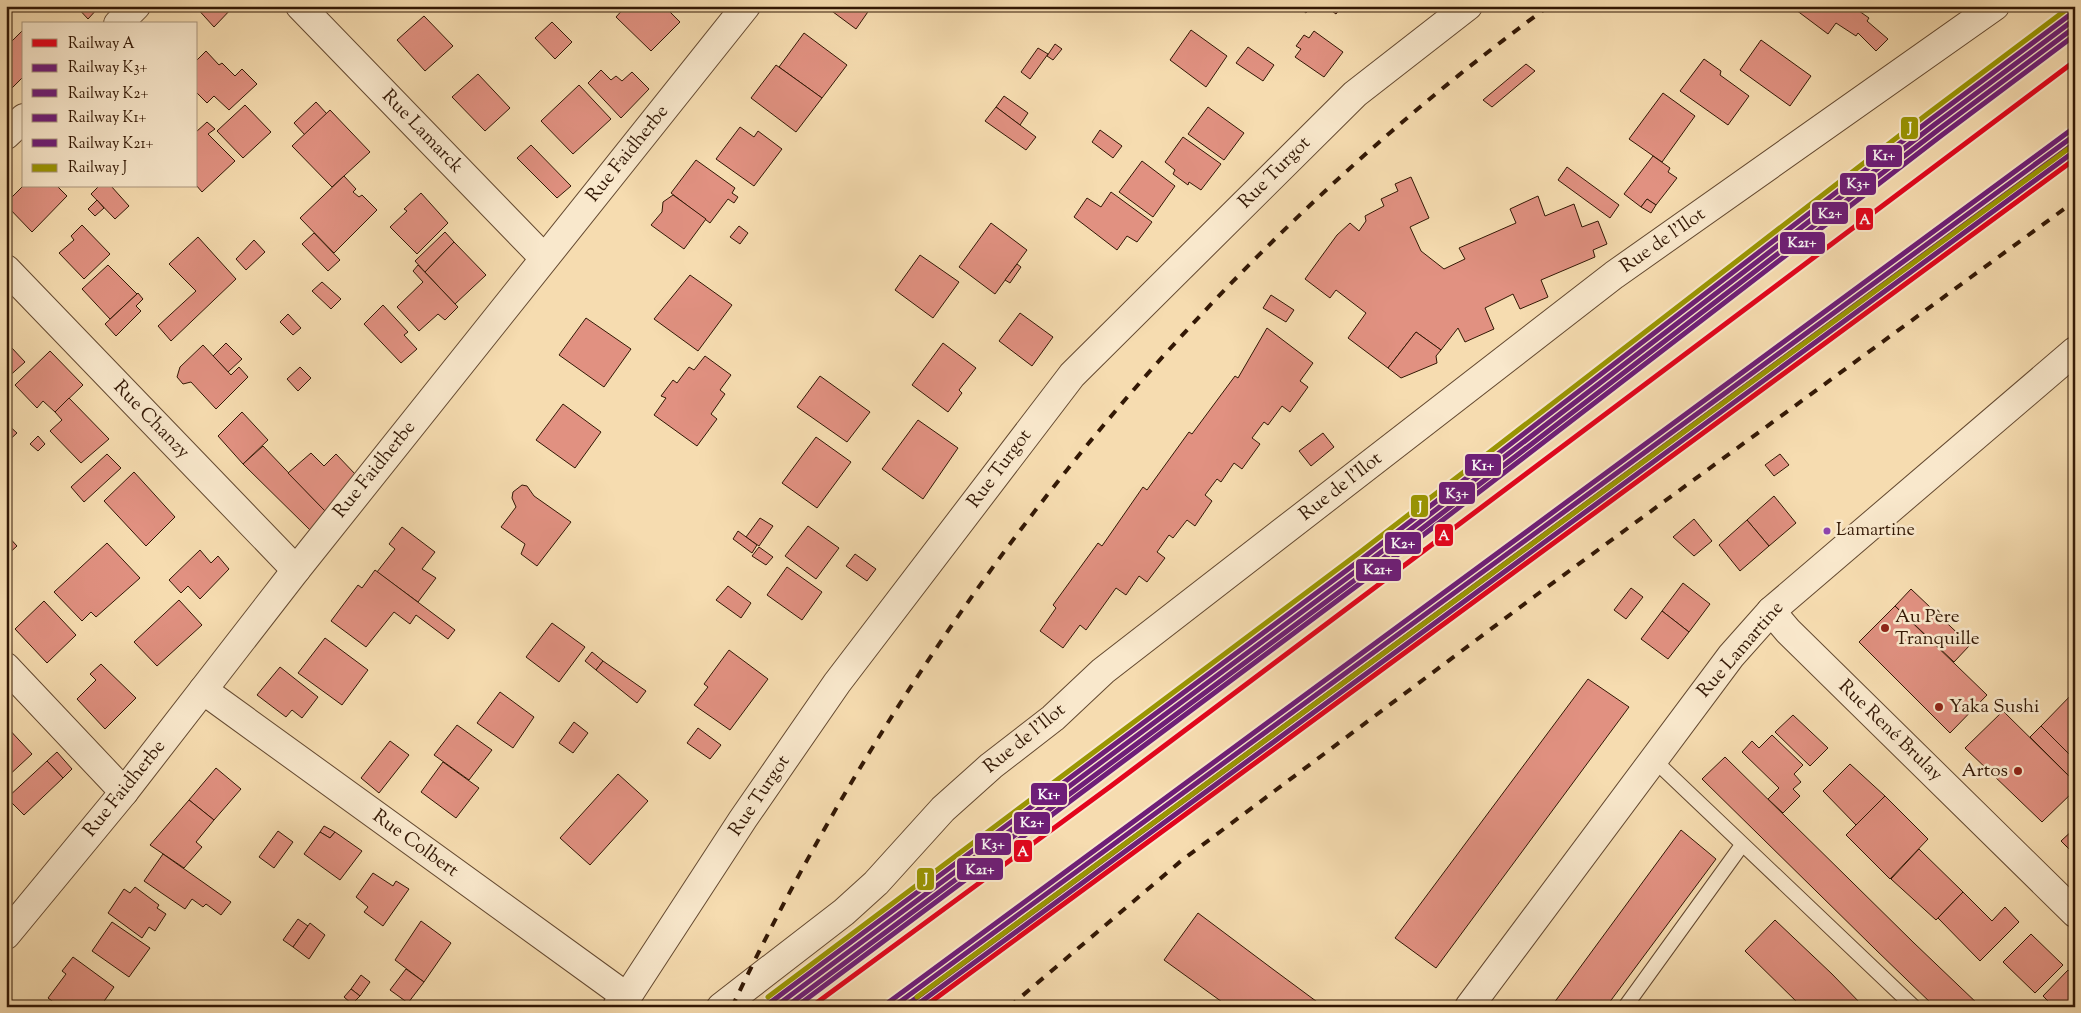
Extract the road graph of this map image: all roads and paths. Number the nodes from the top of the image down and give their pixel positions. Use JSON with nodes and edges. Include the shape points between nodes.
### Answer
{"nodes":[{"id":1,"x":136,"y":6,"type":"edge"},
{"id":2,"x":300,"y":6,"type":"edge"},
{"id":3,"x":1468,"y":6,"type":"edge"},
{"id":4,"x":1995,"y":6,"type":"edge"},
{"id":5,"x":735,"y":10,"type":"edge"},
{"id":6,"x":120,"y":22,"type":"edge"},
{"id":7,"x":22,"y":120,"type":"edge"},
{"id":8,"x":6,"y":136,"type":"edge"},
{"id":9,"x":544,"y":258,"type":"junction"},
{"id":10,"x":6,"y":269,"type":"edge"},
{"id":11,"x":2075,"y":351,"type":"edge"},
{"id":12,"x":296,"y":570,"type":"junction"},
{"id":13,"x":1771,"y":611,"type":"junction"},
{"id":14,"x":6,"y":667,"type":"edge"},
{"id":15,"x":203,"y":690,"type":"junction"},
{"id":16,"x":1653,"y":759,"type":"junction"},
{"id":17,"x":124,"y":792,"type":"junction"},
{"id":18,"x":1742,"y":844,"type":"junction"},
{"id":19,"x":2075,"y":913,"type":"edge"},
{"id":20,"x":6,"y":935,"type":"edge"},
{"id":21,"x":622,"y":1002,"type":"edge"},
{"id":22,"x":720,"y":1007,"type":"edge"},
{"id":23,"x":1469,"y":1007,"type":"edge"},
{"id":24,"x":1624,"y":1007,"type":"edge"},
{"id":25,"x":1914,"y":1007,"type":"edge"}],
"edges":[{"from":1,"to":6,"type":"street"},
{"from":2,"to":9,"type":"street","name":"Rue Lamarck"},
{"from":3,"to":21,"type":"street","name":"Rue Turgot","via":[[1356,94],[1072,375],[837,683]]},
{"from":4,"to":22,"type":"street","name":"Rue de l'Ilot","via":[[1614,275],[1103,671],[1053,718],[991,766],[943,809],[876,884]]},
{"from":5,"to":9,"type":"street","name":"Rue Faidherbe"},
{"from":7,"to":8,"type":"street"},
{"from":9,"to":12,"type":"street","name":"Rue Faidherbe"},
{"from":10,"to":12,"type":"street","name":"Rue Chanzy"},
{"from":11,"to":13,"type":"street","name":"Rue Lamartine"},
{"from":12,"to":15,"type":"street","name":"Rue Faidherbe"},
{"from":13,"to":16,"type":"street","name":"Rue Lamartine","via":[[1731,656]]},
{"from":13,"to":19,"type":"street","name":"Rue René Brulay"},
{"from":14,"to":17,"type":"street"},
{"from":15,"to":17,"type":"street","name":"Rue Faidherbe"},
{"from":15,"to":21,"type":"street","name":"Rue Colbert"},
{"from":16,"to":18,"type":"lane"},
{"from":16,"to":23,"type":"street","name":"Rue Lamartine"},
{"from":17,"to":20,"type":"street","name":"Rue Faidherbe"},
{"from":18,"to":24,"type":"lane"},
{"from":18,"to":25,"type":"lane"}]}
